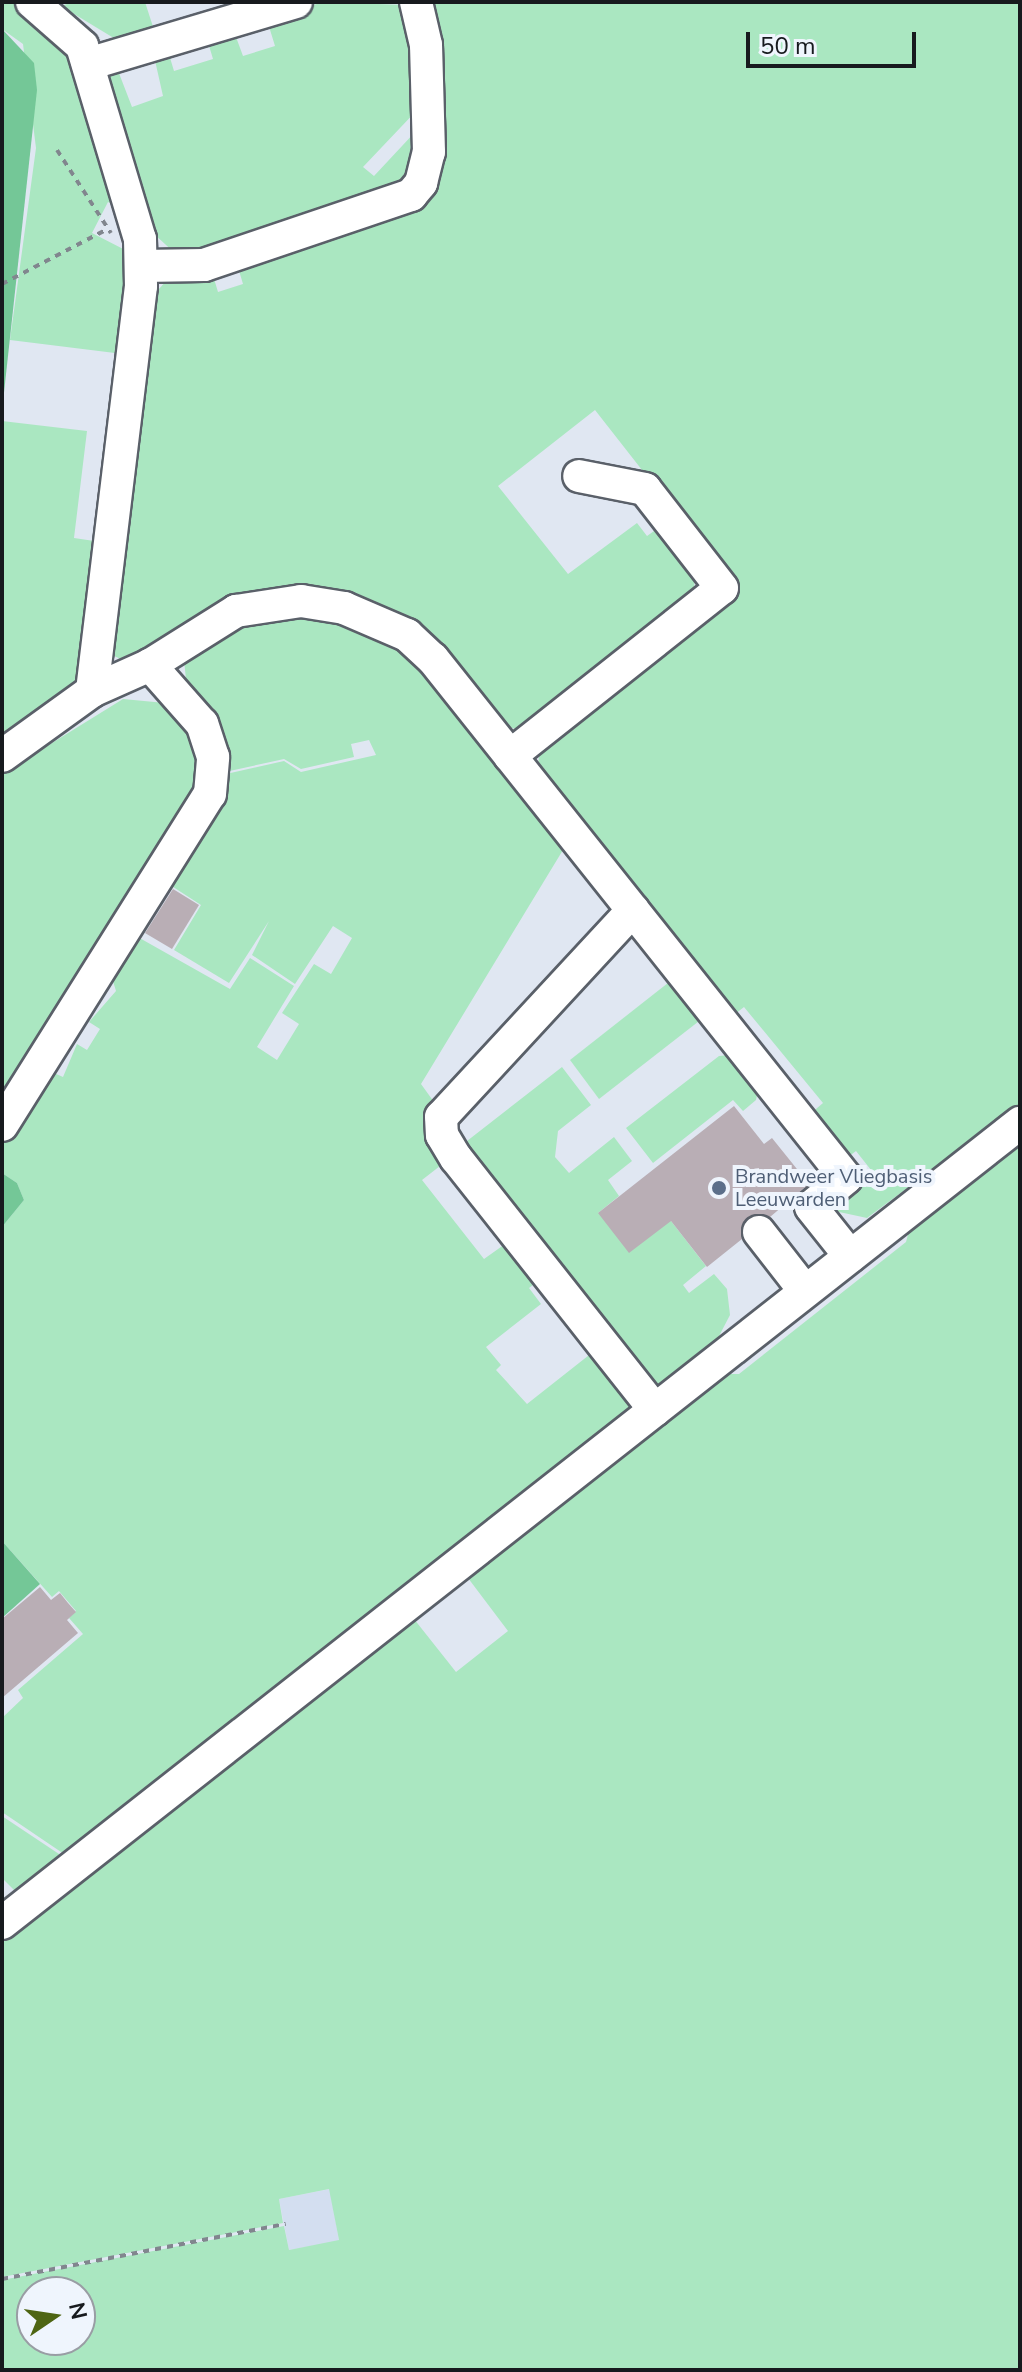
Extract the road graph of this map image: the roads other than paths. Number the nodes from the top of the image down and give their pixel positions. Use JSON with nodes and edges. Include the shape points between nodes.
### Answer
{"nodes":[{"id":1,"x":32,"y":2,"type":"edge"},
{"id":2,"x":296,"y":2,"type":"edge"},
{"id":3,"x":416,"y":2,"type":"edge"},
{"id":4,"x":88,"y":64,"type":"junction"},
{"id":5,"x":141,"y":253,"type":"junction"},
{"id":6,"x":579,"y":476,"type":"dead end"},
{"id":7,"x":150,"y":665,"type":"junction"},
{"id":8,"x":92,"y":691,"type":"junction"},
{"id":9,"x":2,"y":756,"type":"edge"},
{"id":10,"x":510,"y":756,"type":"junction"},
{"id":11,"x":633,"y":910,"type":"junction"},
{"id":12,"x":1020,"y":1123,"type":"edge"},
{"id":13,"x":2,"y":1125,"type":"edge"},
{"id":14,"x":759,"y":1232,"type":"dead end"},
{"id":15,"x":850,"y":1256,"type":"junction"},
{"id":16,"x":805,"y":1291,"type":"junction"},
{"id":17,"x":655,"y":1410,"type":"junction"},
{"id":18,"x":2,"y":1923,"type":"edge"}],
"edges":[{"from":1,"to":4,"type":"lane","via":[[74,35]]},
{"from":2,"to":4,"type":"lane"},
{"from":3,"to":5,"type":"lane","via":[[426,45],[429,152],[421,183],[411,195],[204,265]]},
{"from":4,"to":5,"type":"lane"},
{"from":5,"to":8,"type":"lane"},
{"from":6,"to":10,"type":"lane","via":[[645,489],[722,588]]},
{"from":7,"to":8,"type":"lane"},
{"from":7,"to":10,"type":"lane","via":[[218,618],[246,608],[301,601],[344,608],[407,635]]},
{"from":7,"to":13,"type":"lane","via":[[202,724],[213,757],[210,794]]},
{"from":8,"to":9,"type":"lane"},
{"from":10,"to":11,"type":"lane"},
{"from":11,"to":15,"type":"lane","via":[[846,1178],[811,1207]]},
{"from":11,"to":17,"type":"lane","via":[[441,1117],[442,1135],[456,1158]]},
{"from":12,"to":15,"type":"lane"},
{"from":14,"to":16,"type":"lane"},
{"from":15,"to":16,"type":"lane"},
{"from":16,"to":17,"type":"lane"},
{"from":17,"to":18,"type":"lane"}]}
